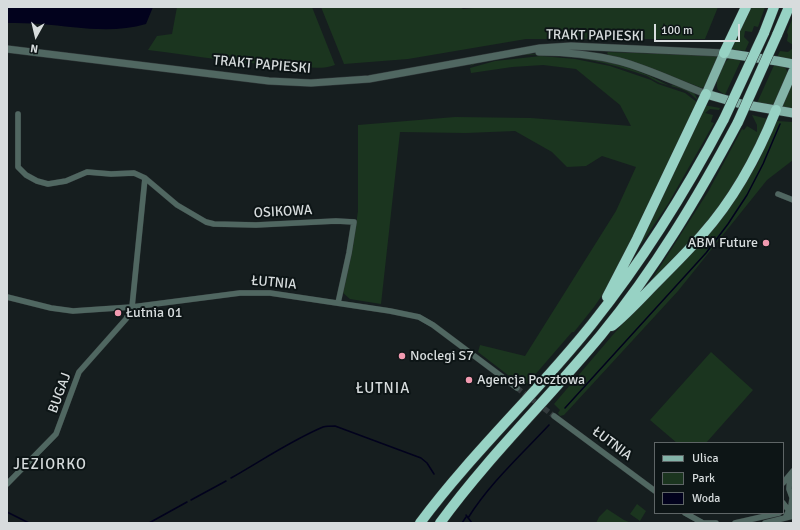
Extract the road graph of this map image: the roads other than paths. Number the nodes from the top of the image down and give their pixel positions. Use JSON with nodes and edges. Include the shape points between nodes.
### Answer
{"nodes":[{"id":1,"x":746,"y":7,"type":"edge"},
{"id":2,"x":774,"y":7,"type":"edge"},
{"id":3,"x":789,"y":7,"type":"edge"},
{"id":4,"x":7,"y":49,"type":"edge"},
{"id":5,"x":513,"y":52,"type":"junction"},
{"id":6,"x":724,"y":53,"type":"junction"},
{"id":7,"x":793,"y":64,"type":"edge"},
{"id":8,"x":793,"y":71,"type":"edge"},
{"id":9,"x":706,"y":94,"type":"junction"},
{"id":10,"x":776,"y":110,"type":"junction"},
{"id":11,"x":793,"y":113,"type":"edge"},
{"id":12,"x":18,"y":114,"type":"dead end"},
{"id":13,"x":145,"y":178,"type":"junction"},
{"id":14,"x":778,"y":194,"type":"dead end"},
{"id":15,"x":793,"y":200,"type":"edge"},
{"id":16,"x":7,"y":297,"type":"edge"},
{"id":17,"x":338,"y":303,"type":"junction"},
{"id":18,"x":132,"y":307,"type":"junction"},
{"id":19,"x":591,"y":325,"type":"junction"},
{"id":20,"x":601,"y":334,"type":"junction"},
{"id":21,"x":517,"y":388,"type":"tunnel mouth"},
{"id":22,"x":554,"y":416,"type":"tunnel mouth"},
{"id":23,"x":791,"y":473,"type":"edge"},
{"id":24,"x":784,"y":482,"type":"edge"},
{"id":25,"x":7,"y":484,"type":"edge"},
{"id":26,"x":654,"y":490,"type":"edge"},
{"id":27,"x":792,"y":499,"type":"edge"},
{"id":28,"x":784,"y":505,"type":"edge"},
{"id":29,"x":687,"y":514,"type":"edge"},
{"id":30,"x":772,"y":514,"type":"edge"},
{"id":31,"x":789,"y":514,"type":"edge"},
{"id":32,"x":420,"y":523,"type":"edge"},
{"id":33,"x":440,"y":523,"type":"edge"},
{"id":34,"x":703,"y":523,"type":"edge"},
{"id":35,"x":716,"y":523,"type":"edge"},
{"id":36,"x":735,"y":523,"type":"edge"},
{"id":37,"x":765,"y":523,"type":"edge"}],
"edges":[{"from":1,"to":6,"type":"highway"},
{"from":2,"to":19,"type":"highway","bridge":true,"via":[[724,119],[704,157],[641,259]]},
{"from":3,"to":20,"type":"highway","bridge":true,"via":[[738,122],[695,201],[651,268]]},
{"from":4,"to":5,"type":"street","name":"TRAKT PAPIESKI","via":[[269,81],[311,83],[369,79]]},
{"from":5,"to":6,"type":"street","name":"TRAKT PAPIESKI","via":[[571,46]]},
{"from":5,"to":9,"type":"street","name":"TRAKT PAPIESKI","via":[[571,54],[612,60],[640,68]]},
{"from":6,"to":7,"type":"main road"},
{"from":6,"to":9,"type":"main road"},
{"from":8,"to":10,"type":"main road"},
{"from":9,"to":10,"type":"main road"},
{"from":9,"to":19,"type":"highway","via":[[637,239]]},
{"from":10,"to":11,"type":"main road"},
{"from":10,"to":20,"type":"highway","via":[[743,177],[702,235],[623,317]]},
{"from":12,"to":13,"type":"street","name":"OSIKOWA","via":[[18,167],[37,181],[48,184],[61,183],[87,172],[134,173]]},
{"from":13,"to":17,"type":"street","name":"OSIKOWA","via":[[177,205],[214,224],[354,222]]},
{"from":13,"to":18,"type":"street"},
{"from":14,"to":15,"type":"street"},
{"from":16,"to":18,"type":"street","name":"ŁUTNIA","via":[[73,311]]},
{"from":17,"to":18,"type":"street","name":"ŁUTNIA","via":[[270,293],[240,293]]},
{"from":17,"to":21,"type":"street","name":"ŁUTNIA","via":[[419,317]]},
{"from":18,"to":25,"type":"street","name":"BUGAJ","via":[[124,321],[80,372],[56,434]]},
{"from":19,"to":32,"type":"highway"},
{"from":20,"to":33,"type":"highway","via":[[484,468]]},
{"from":22,"to":26,"type":"street","name":"ŁUTNIA"},
{"from":23,"to":24,"type":"street"},
{"from":23,"to":27,"type":"street","via":[[789,489]]},
{"from":27,"to":31,"type":"street"},
{"from":28,"to":31,"type":"street"},
{"from":29,"to":34,"type":"street"},
{"from":30,"to":36,"type":"street"},
{"from":31,"to":37,"type":"street"},
{"from":34,"to":35,"type":"street"}]}
